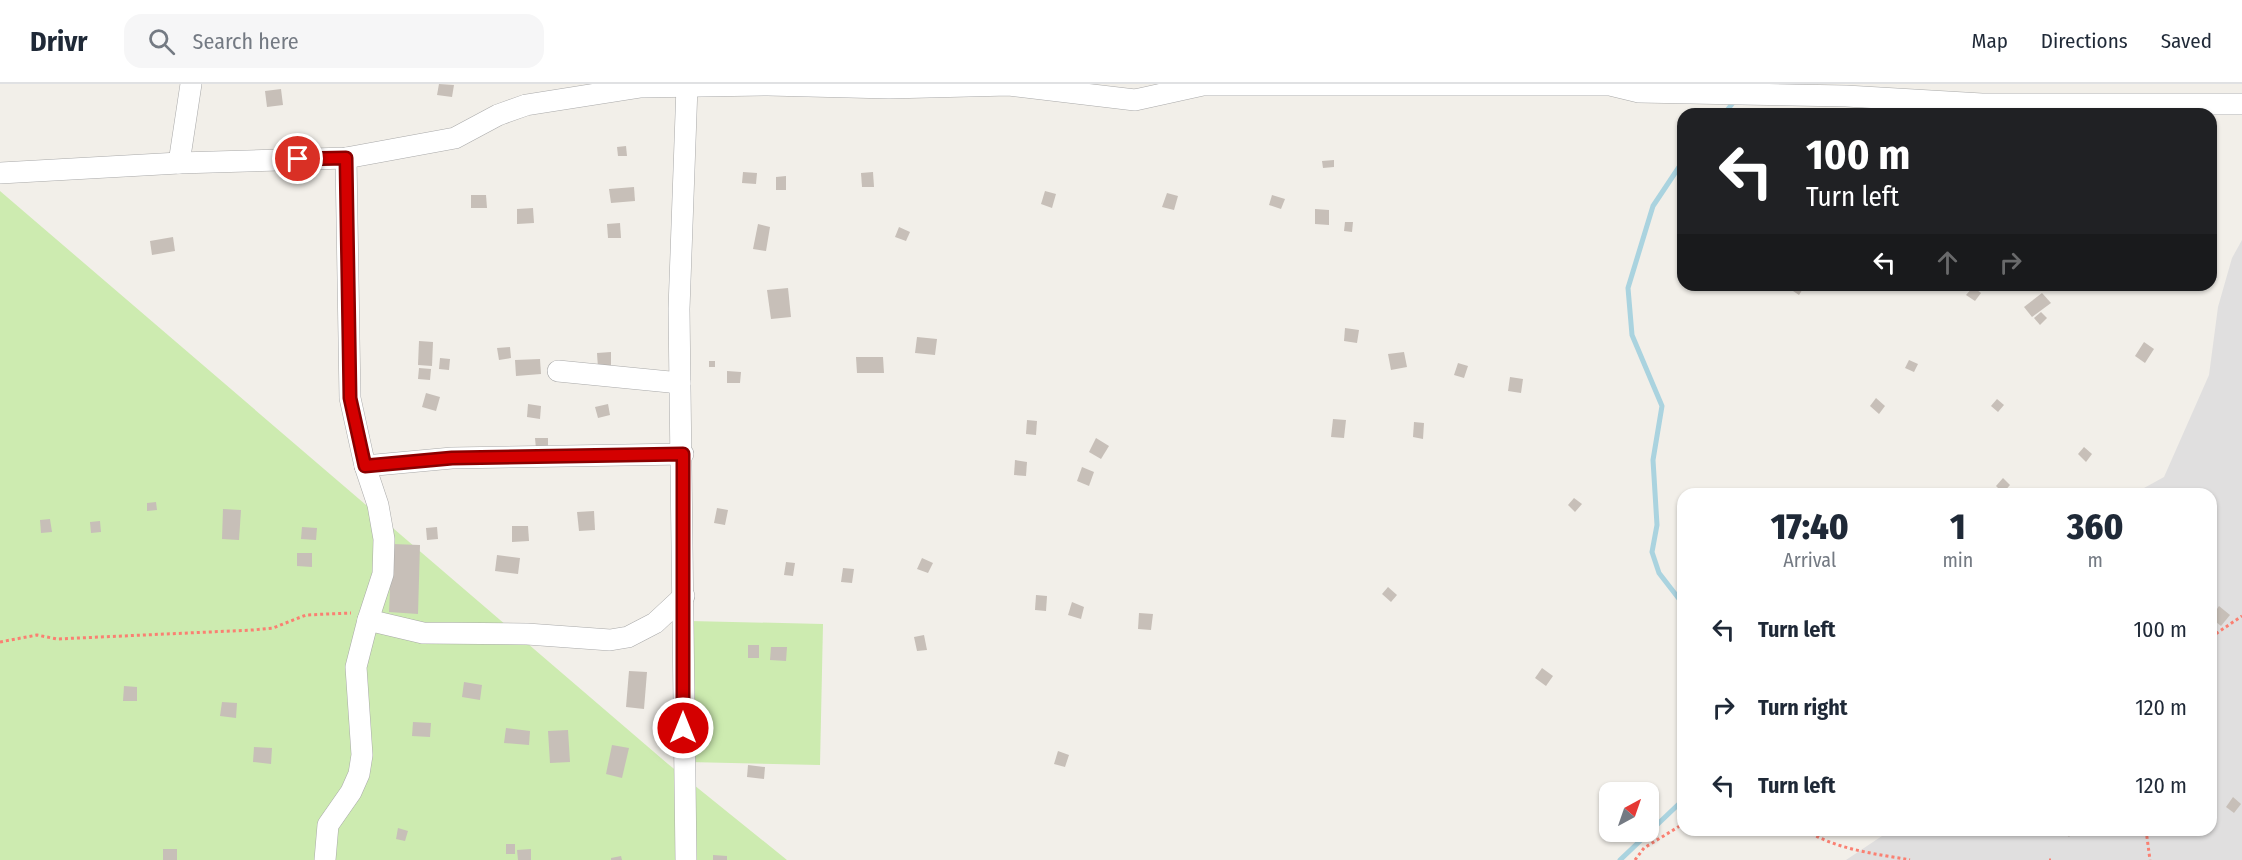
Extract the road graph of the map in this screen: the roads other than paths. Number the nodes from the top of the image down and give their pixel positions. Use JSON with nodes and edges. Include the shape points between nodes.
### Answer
{"nodes":[{"id":1,"x":191,"y":84,"type":"edge"},
{"id":2,"x":641,"y":85,"type":"edge"},
{"id":3,"x":687,"y":86,"type":"junction"},
{"id":4,"x":2242,"y":104,"type":"edge"},
{"id":5,"x":346,"y":158,"type":"junction"},
{"id":6,"x":179,"y":163,"type":"junction"},
{"id":7,"x":0,"y":173,"type":"edge"},
{"id":8,"x":558,"y":371,"type":"dead end"},
{"id":9,"x":680,"y":383,"type":"junction"},
{"id":10,"x":683,"y":454,"type":"junction"},
{"id":11,"x":365,"y":466,"type":"junction"},
{"id":12,"x":684,"y":597,"type":"junction"},
{"id":13,"x":369,"y":616,"type":"junction"},
{"id":14,"x":325,"y":860,"type":"edge"},
{"id":15,"x":686,"y":860,"type":"edge"}],
"edges":[{"from":1,"to":6,"type":"street"},
{"from":2,"to":3,"type":"street"},
{"from":2,"to":5,"type":"street","via":[[526,105],[455,138]]},
{"from":3,"to":4,"type":"street","via":[[1009,85],[1135,100],[1203,86],[1598,85],[1639,92],[1846,96],[1982,104]]},
{"from":3,"to":9,"type":"street"},
{"from":5,"to":6,"type":"street"},
{"from":5,"to":11,"type":"street","via":[[350,398]]},
{"from":6,"to":7,"type":"street"},
{"from":8,"to":9,"type":"street"},
{"from":9,"to":10,"type":"street"},
{"from":10,"to":11,"type":"street","via":[[452,458]]},
{"from":10,"to":12,"type":"street"},
{"from":11,"to":13,"type":"street","via":[[384,539],[383,574]]},
{"from":12,"to":13,"type":"street","via":[[655,623],[628,638],[610,640],[567,635],[423,633]]},
{"from":12,"to":15,"type":"street"},
{"from":13,"to":14,"type":"street","via":[[356,668],[362,755],[359,774],[328,825]]}]}
